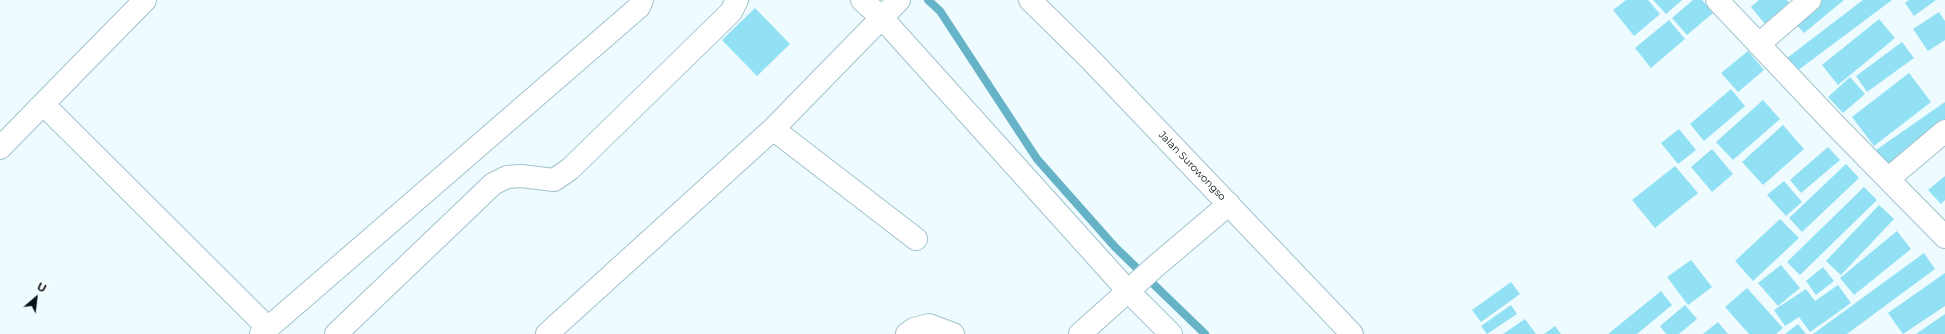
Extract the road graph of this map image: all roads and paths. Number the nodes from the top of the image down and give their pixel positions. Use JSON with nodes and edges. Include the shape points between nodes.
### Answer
{"nodes":[{"id":1,"x":145,"y":0,"type":"edge"},
{"id":2,"x":738,"y":0,"type":"edge"},
{"id":3,"x":862,"y":0,"type":"edge"},
{"id":4,"x":899,"y":0,"type":"edge"},
{"id":5,"x":1030,"y":0,"type":"edge"},
{"id":6,"x":1717,"y":0,"type":"edge"},
{"id":7,"x":1810,"y":0,"type":"edge"},
{"id":8,"x":637,"y":2,"type":"edge"},
{"id":9,"x":883,"y":19,"type":"junction"},
{"id":10,"x":1759,"y":44,"type":"junction"},
{"id":11,"x":43,"y":104,"type":"junction"},
{"id":12,"x":774,"y":129,"type":"junction"},
{"id":13,"x":1945,"y":131,"type":"edge"},
{"id":14,"x":0,"y":148,"type":"edge"},
{"id":15,"x":1888,"y":180,"type":"junction"},
{"id":16,"x":1229,"y":204,"type":"junction"},
{"id":17,"x":1945,"y":237,"type":"edge"},
{"id":18,"x":916,"y":239,"type":"dead end"},
{"id":19,"x":1133,"y":286,"type":"junction"},
{"id":20,"x":264,"y":331,"type":"edge"},
{"id":21,"x":336,"y":334,"type":"edge"},
{"id":22,"x":548,"y":334,"type":"edge"},
{"id":23,"x":907,"y":334,"type":"edge"},
{"id":24,"x":953,"y":334,"type":"edge"},
{"id":25,"x":1080,"y":334,"type":"edge"},
{"id":26,"x":1171,"y":334,"type":"edge"},
{"id":27,"x":1352,"y":334,"type":"edge"}],
"edges":[{"from":1,"to":11,"type":"street"},
{"from":2,"to":21,"type":"street","via":[[731,12],[570,169],[554,180],[521,176],[507,177],[493,184]]},
{"from":3,"to":9,"type":"street"},
{"from":4,"to":9,"type":"street"},
{"from":5,"to":16,"type":"street","name":"Jalan Surowongso"},
{"from":6,"to":10,"type":"street"},
{"from":7,"to":10,"type":"street"},
{"from":8,"to":20,"type":"street"},
{"from":9,"to":12,"type":"street"},
{"from":9,"to":19,"type":"street"},
{"from":10,"to":15,"type":"street"},
{"from":11,"to":14,"type":"street"},
{"from":11,"to":20,"type":"street"},
{"from":12,"to":18,"type":"street"},
{"from":12,"to":22,"type":"street"},
{"from":13,"to":15,"type":"street"},
{"from":15,"to":17,"type":"street"},
{"from":16,"to":19,"type":"street"},
{"from":16,"to":27,"type":"street","name":"Jalan Surowongso"},
{"from":19,"to":25,"type":"street"},
{"from":19,"to":26,"type":"street"},
{"from":23,"to":24,"type":"street","via":[[929,325]]}]}
